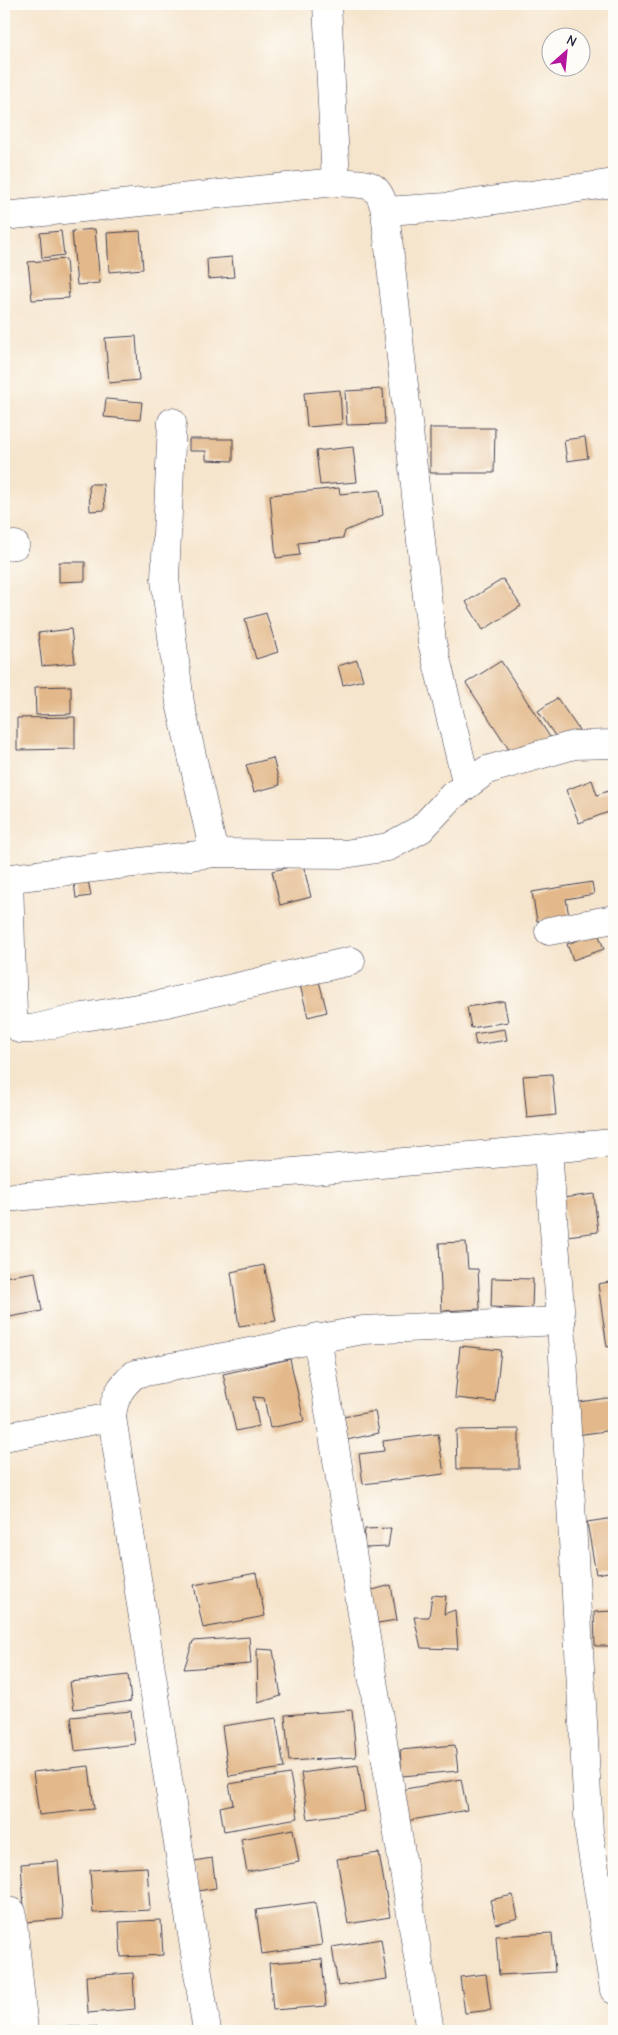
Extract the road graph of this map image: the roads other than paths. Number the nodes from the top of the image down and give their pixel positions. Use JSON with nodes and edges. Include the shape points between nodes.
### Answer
{"nodes":[{"id":1,"x":327,"y":4,"type":"edge"},
{"id":2,"x":336,"y":182,"type":"junction"},
{"id":3,"x":614,"y":183,"type":"edge"},
{"id":4,"x":385,"y":211,"type":"junction"},
{"id":5,"x":4,"y":216,"type":"edge"},
{"id":6,"x":172,"y":422,"type":"dead end"},
{"id":7,"x":614,"y":744,"type":"edge"},
{"id":8,"x":467,"y":785,"type":"junction"},
{"id":9,"x":214,"y":853,"type":"junction"},
{"id":10,"x":6,"y":878,"type":"edge"},
{"id":11,"x":614,"y":919,"type":"edge"},
{"id":12,"x":548,"y":931,"type":"dead end"},
{"id":13,"x":351,"y":961,"type":"dead end"},
{"id":14,"x":614,"y":1143,"type":"edge"},
{"id":15,"x":548,"y":1150,"type":"junction"},
{"id":16,"x":4,"y":1198,"type":"edge"},
{"id":17,"x":560,"y":1321,"type":"junction"},
{"id":18,"x":317,"y":1337,"type":"junction"},
{"id":19,"x":112,"y":1417,"type":"junction"},
{"id":20,"x":4,"y":1437,"type":"edge"},
{"id":21,"x":12,"y":1912,"type":"dead end"},
{"id":22,"x":614,"y":1990,"type":"edge"},
{"id":23,"x":24,"y":2031,"type":"edge"},
{"id":24,"x":207,"y":2031,"type":"edge"},
{"id":25,"x":430,"y":2031,"type":"edge"}],
"edges":[{"from":1,"to":2,"type":"street"},
{"from":2,"to":4,"type":"street","via":[[375,188],[382,194]]},
{"from":2,"to":5,"type":"street"},
{"from":3,"to":4,"type":"street","via":[[447,207]]},
{"from":4,"to":8,"type":"street","via":[[432,642]]},
{"from":6,"to":9,"type":"street","via":[[165,579],[180,704]]},
{"from":7,"to":8,"type":"street","via":[[574,746],[487,770]]},
{"from":8,"to":9,"type":"street","via":[[421,828],[388,847],[345,854]]},
{"from":9,"to":10,"type":"street"},
{"from":10,"to":13,"type":"street","via":[[13,1014],[14,1024],[20,1028],[32,1029],[162,1004]]},
{"from":11,"to":12,"type":"street"},
{"from":14,"to":15,"type":"street"},
{"from":15,"to":16,"type":"street"},
{"from":15,"to":17,"type":"street"},
{"from":17,"to":18,"type":"street","via":[[362,1330]]},
{"from":17,"to":22,"type":"street","via":[[589,1832]]},
{"from":18,"to":19,"type":"street","via":[[135,1374],[121,1386],[114,1401]]},
{"from":18,"to":25,"type":"street"},
{"from":19,"to":20,"type":"street"},
{"from":19,"to":24,"type":"street"},
{"from":21,"to":23,"type":"street"}]}
